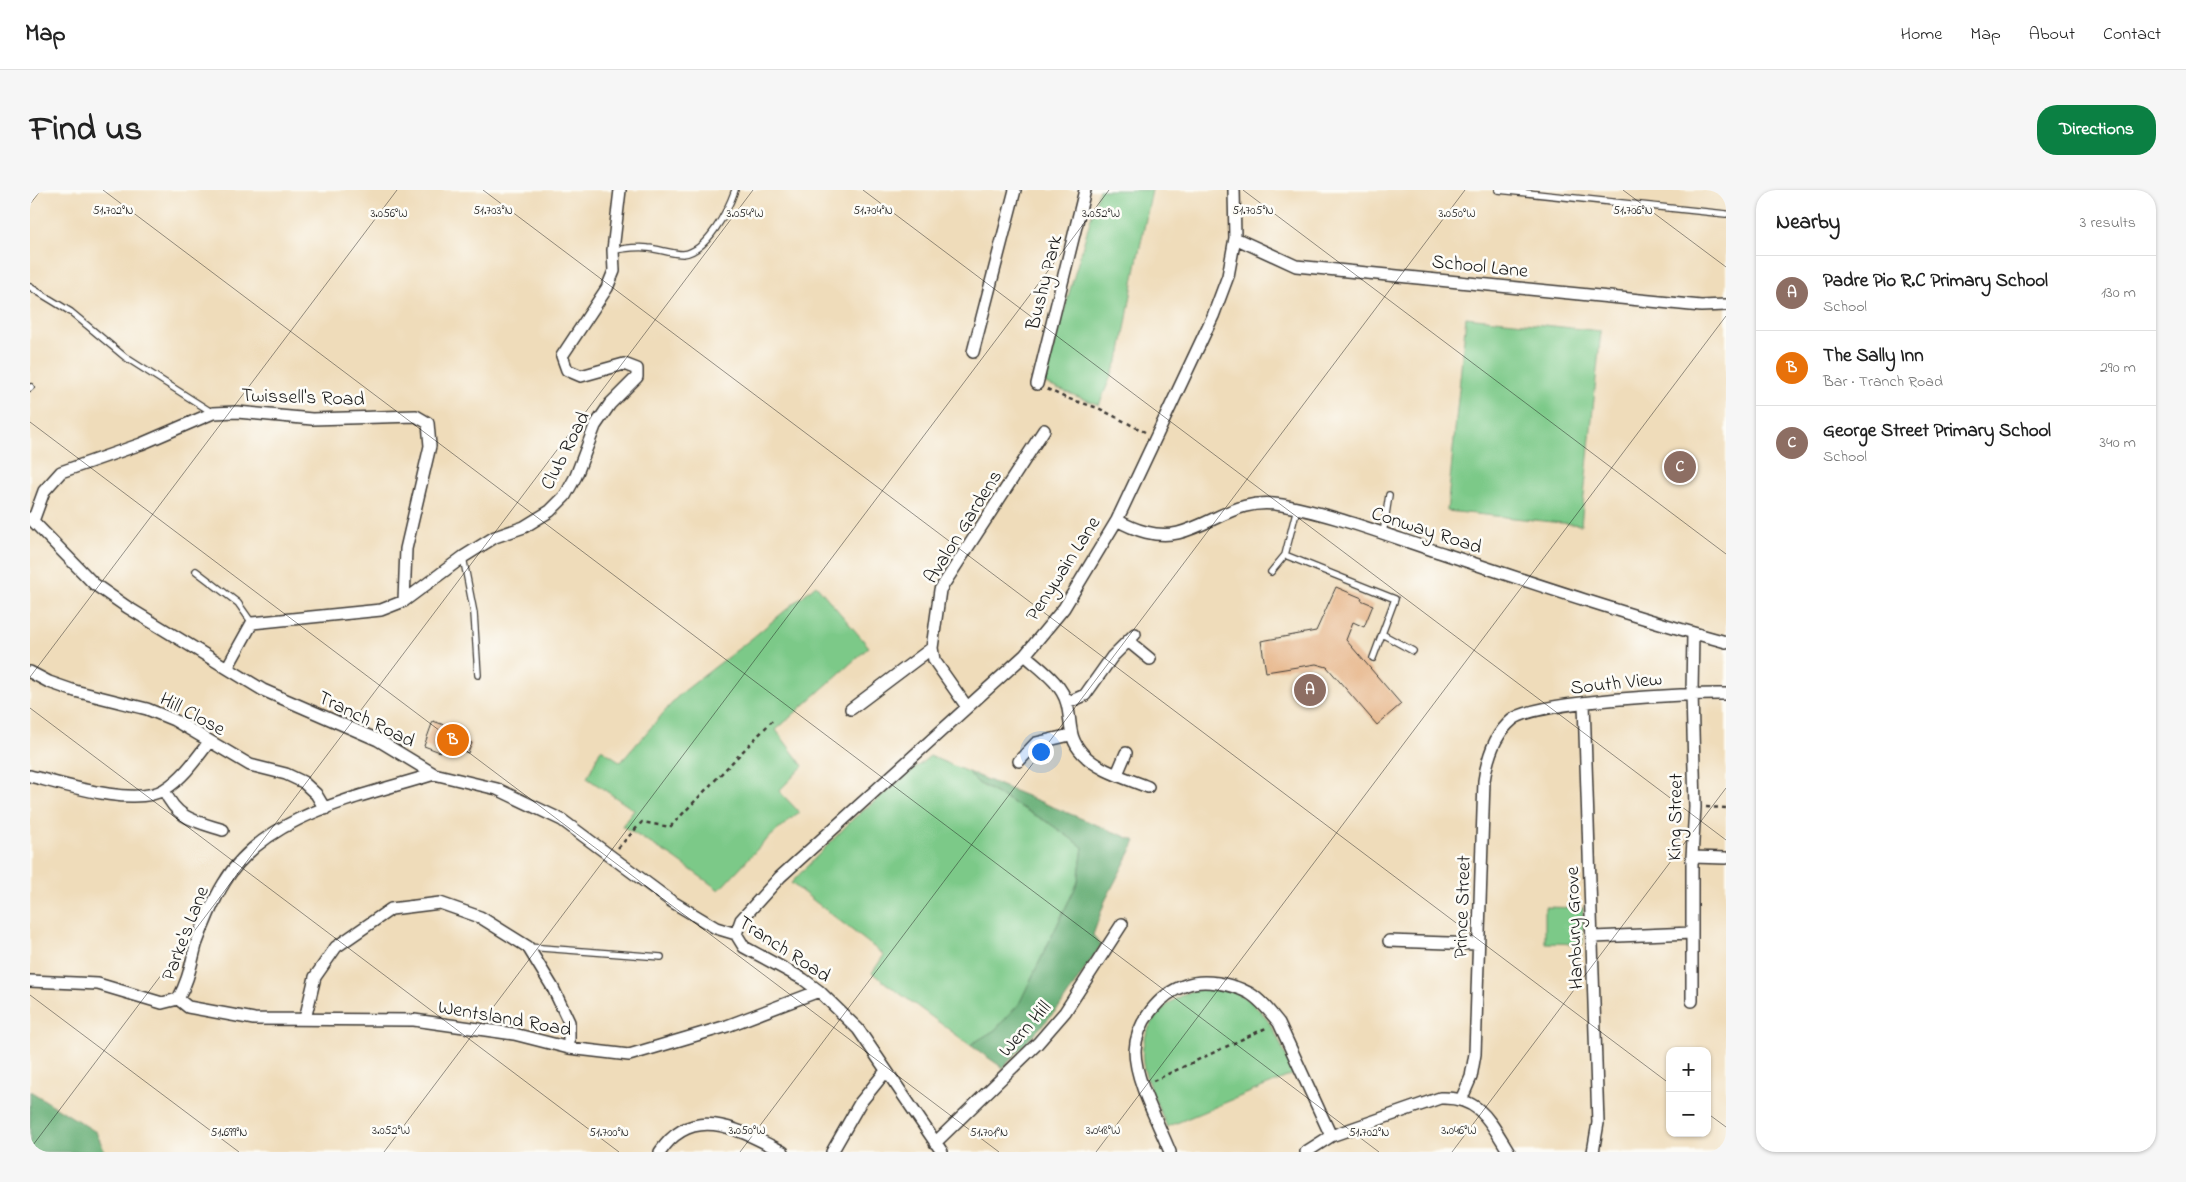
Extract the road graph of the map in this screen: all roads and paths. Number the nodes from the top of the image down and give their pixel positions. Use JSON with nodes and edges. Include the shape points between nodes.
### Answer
{"nodes":[{"id":1,"x":620,"y":190,"type":"edge"},
{"id":2,"x":735,"y":190,"type":"edge"},
{"id":3,"x":1015,"y":190,"type":"edge"},
{"id":4,"x":1085,"y":190,"type":"edge"},
{"id":5,"x":1234,"y":190,"type":"edge"},
{"id":6,"x":1498,"y":190,"type":"edge"},
{"id":7,"x":1726,"y":214,"type":"edge"},
{"id":8,"x":1235,"y":238,"type":"junction"},
{"id":9,"x":613,"y":250,"type":"junction"},
{"id":10,"x":30,"y":287,"type":"edge"},
{"id":11,"x":1726,"y":305,"type":"edge"},
{"id":12,"x":973,"y":352,"type":"dead end"},
{"id":13,"x":1037,"y":384,"type":"joint"},
{"id":14,"x":213,"y":413,"type":"junction"},
{"id":15,"x":1044,"y":430,"type":"dead end"},
{"id":16,"x":1157,"y":438,"type":"junction"},
{"id":17,"x":1388,"y":495,"type":"dead end"},
{"id":18,"x":1298,"y":508,"type":"junction"},
{"id":19,"x":32,"y":520,"type":"edge"},
{"id":20,"x":1117,"y":520,"type":"junction"},
{"id":21,"x":1383,"y":534,"type":"junction"},
{"id":22,"x":1285,"y":555,"type":"junction"},
{"id":23,"x":463,"y":556,"type":"junction"},
{"id":24,"x":196,"y":571,"type":"dead end"},
{"id":25,"x":1271,"y":572,"type":"dead end"},
{"id":26,"x":404,"y":601,"type":"junction"},
{"id":27,"x":252,"y":623,"type":"junction"},
{"id":28,"x":1693,"y":633,"type":"junction"},
{"id":29,"x":1382,"y":634,"type":"junction"},
{"id":30,"x":1726,"y":642,"type":"edge"},
{"id":31,"x":932,"y":648,"type":"junction"},
{"id":32,"x":1413,"y":651,"type":"dead end"},
{"id":33,"x":1025,"y":655,"type":"junction"},
{"id":34,"x":1373,"y":658,"type":"dead end"},
{"id":35,"x":1150,"y":659,"type":"dead end"},
{"id":36,"x":227,"y":668,"type":"junction"},
{"id":37,"x":30,"y":672,"type":"edge"},
{"id":38,"x":478,"y":675,"type":"dead end"},
{"id":39,"x":1692,"y":693,"type":"junction"},
{"id":40,"x":1726,"y":694,"type":"edge"},
{"id":41,"x":1067,"y":703,"type":"junction"},
{"id":42,"x":1584,"y":703,"type":"junction"},
{"id":43,"x":967,"y":707,"type":"junction"},
{"id":44,"x":851,"y":709,"type":"dead end"},
{"id":45,"x":1512,"y":720,"type":"joint"},
{"id":46,"x":772,"y":721,"type":"dead end"},
{"id":47,"x":1070,"y":735,"type":"junction"},
{"id":48,"x":209,"y":742,"type":"junction"},
{"id":49,"x":1126,"y":753,"type":"dead end"},
{"id":50,"x":1019,"y":761,"type":"dead end"},
{"id":51,"x":434,"y":774,"type":"junction"},
{"id":52,"x":1117,"y":774,"type":"junction"},
{"id":53,"x":30,"y":776,"type":"edge"},
{"id":54,"x":1148,"y":787,"type":"dead end"},
{"id":55,"x":164,"y":790,"type":"junction"},
{"id":56,"x":1695,"y":807,"type":"junction"},
{"id":57,"x":1726,"y":808,"type":"edge"},
{"id":58,"x":325,"y":809,"type":"junction"},
{"id":59,"x":223,"y":830,"type":"dead end"},
{"id":60,"x":611,"y":856,"type":"junction"},
{"id":61,"x":1692,"y":857,"type":"junction"},
{"id":62,"x":1726,"y":858,"type":"edge"},
{"id":63,"x":1122,"y":924,"type":"dead end"},
{"id":64,"x":1692,"y":933,"type":"junction"},
{"id":65,"x":736,"y":934,"type":"junction"},
{"id":66,"x":1593,"y":937,"type":"junction"},
{"id":67,"x":1389,"y":941,"type":"dead end"},
{"id":68,"x":1478,"y":944,"type":"junction"},
{"id":69,"x":528,"y":948,"type":"junction"},
{"id":70,"x":661,"y":957,"type":"dead end"},
{"id":71,"x":30,"y":981,"type":"edge"},
{"id":72,"x":819,"y":991,"type":"junction"},
{"id":73,"x":178,"y":998,"type":"junction"},
{"id":74,"x":1692,"y":1001,"type":"dead end"},
{"id":75,"x":305,"y":1020,"type":"junction"},
{"id":76,"x":1279,"y":1022,"type":"junction"},
{"id":77,"x":569,"y":1048,"type":"junction"},
{"id":78,"x":886,"y":1071,"type":"junction"},
{"id":79,"x":1143,"y":1086,"type":"junction"},
{"id":80,"x":1461,"y":1100,"type":"junction"},
{"id":81,"x":1331,"y":1136,"type":"junction"},
{"id":82,"x":939,"y":1148,"type":"edge"},
{"id":83,"x":660,"y":1152,"type":"edge"},
{"id":84,"x":784,"y":1152,"type":"edge"},
{"id":85,"x":832,"y":1152,"type":"edge"},
{"id":86,"x":1170,"y":1152,"type":"edge"},
{"id":87,"x":1306,"y":1152,"type":"edge"},
{"id":88,"x":1509,"y":1152,"type":"edge"},
{"id":89,"x":1593,"y":1152,"type":"edge"}],
"edges":[{"from":1,"to":9,"type":"street","name":"Club Road"},
{"from":2,"to":9,"type":"lane","via":[[719,225],[698,248],[684,254],[646,247]]},
{"from":3,"to":12,"type":"street"},
{"from":4,"to":13,"type":"street","name":"Bushy Park"},
{"from":5,"to":8,"type":"street","name":"Penywain Lane"},
{"from":6,"to":7,"type":"lane"},
{"from":8,"to":11,"type":"street","name":"School Lane","via":[[1296,266],[1702,306]]},
{"from":8,"to":16,"type":"street","name":"Penywain Lane","via":[[1228,276],[1213,316]]},
{"from":9,"to":23,"type":"street","name":"Club Road","via":[[614,271],[607,288],[562,356],[567,370],[581,376],[624,364],[637,369],[637,377],[594,426],[566,496],[524,527],[495,537]]},
{"from":10,"to":14,"type":"lane","via":[[71,312],[125,357]]},
{"from":13,"to":16,"type":"path","via":[[1098,408]]},
{"from":14,"to":19,"type":"street","name":"Twissell's Road","via":[[141,444],[61,472],[44,491]]},
{"from":14,"to":26,"type":"street","name":"Twissell's Road","via":[[312,419],[416,416],[428,422],[430,446],[406,549]]},
{"from":15,"to":31,"type":"street","name":"Avalon Gardens","via":[[940,590]]},
{"from":16,"to":20,"type":"street","name":"Penywain Lane"},
{"from":17,"to":21,"type":"lane"},
{"from":18,"to":20,"type":"street","name":"Conway Road","via":[[1254,503],[1176,534],[1153,534],[1133,529]]},
{"from":18,"to":21,"type":"street","name":"Conway Road"},
{"from":18,"to":22,"type":"lane"},
{"from":19,"to":36,"type":"street","name":"Tranch Road","via":[[94,584]]},
{"from":20,"to":33,"type":"street","name":"Penywain Lane","via":[[1064,608]]},
{"from":21,"to":28,"type":"street","name":"Conway Road"},
{"from":22,"to":25,"type":"lane"},
{"from":22,"to":29,"type":"lane","via":[[1395,599]]},
{"from":23,"to":26,"type":"street","name":"Club Road"},
{"from":23,"to":38,"type":"lane","via":[[474,613]]},
{"from":24,"to":27,"type":"lane","via":[[238,602]]},
{"from":26,"to":27,"type":"street","name":"Club Road","via":[[381,610]]},
{"from":27,"to":36,"type":"street"},
{"from":28,"to":30,"type":"street","name":"Conway Road"},
{"from":28,"to":39,"type":"street","name":"King Street"},
{"from":29,"to":32,"type":"lane"},
{"from":29,"to":34,"type":"lane"},
{"from":31,"to":43,"type":"street","via":[[934,660]]},
{"from":31,"to":44,"type":"street"},
{"from":33,"to":41,"type":"street","via":[[1057,685]]},
{"from":33,"to":43,"type":"street","name":"Penywain Lane"},
{"from":35,"to":41,"type":"street","via":[[1131,637],[1084,695]]},
{"from":36,"to":51,"type":"street","name":"Tranch Road","via":[[263,690],[378,740]]},
{"from":37,"to":48,"type":"street","name":"Hill Close","via":[[75,691],[147,709],[174,720]]},
{"from":39,"to":40,"type":"street","name":"South View"},
{"from":39,"to":42,"type":"street","name":"South View"},
{"from":39,"to":56,"type":"street","name":"King Street"},
{"from":41,"to":47,"type":"street"},
{"from":42,"to":45,"type":"street","name":"South View","via":[[1524,712]]},
{"from":42,"to":66,"type":"street","name":"Hanbury Grove"},
{"from":43,"to":65,"type":"street","name":"Penywain Lane","via":[[780,877],[740,920]]},
{"from":45,"to":68,"type":"street","name":"Prince Street","via":[[1493,747],[1484,781]]},
{"from":46,"to":60,"type":"path","via":[[670,827],[642,822]]},
{"from":47,"to":50,"type":"street","via":[[1036,743]]},
{"from":47,"to":52,"type":"street","via":[[1082,754],[1099,767]]},
{"from":48,"to":55,"type":"street","via":[[180,777]]},
{"from":48,"to":58,"type":"street","name":"Hill Close","via":[[250,766],[286,774],[302,782],[316,794]]},
{"from":49,"to":52,"type":"street"},
{"from":51,"to":58,"type":"street","name":"Parke's Lane"},
{"from":51,"to":60,"type":"street","name":"Tranch Road","via":[[497,789],[562,820]]},
{"from":52,"to":54,"type":"street"},
{"from":53,"to":55,"type":"street","via":[[112,795],[138,796]]},
{"from":55,"to":59,"type":"street","via":[[171,806],[183,816]]},
{"from":56,"to":57,"type":"path"},
{"from":56,"to":61,"type":"street","name":"King Street"},
{"from":58,"to":73,"type":"street","name":"Parke's Lane","via":[[267,836],[245,855],[224,883],[197,944],[186,985]]},
{"from":60,"to":65,"type":"street","name":"Tranch Road","via":[[671,901],[716,928]]},
{"from":61,"to":62,"type":"street"},
{"from":61,"to":64,"type":"street","name":"King Street"},
{"from":63,"to":82,"type":"street","name":"Wern Hill","via":[[1064,1012],[1038,1044]]},
{"from":64,"to":66,"type":"street"},
{"from":64,"to":74,"type":"street","name":"King Street"},
{"from":65,"to":72,"type":"street","name":"Tranch Road","via":[[744,946]]},
{"from":66,"to":89,"type":"street","name":"Hanbury Grove","via":[[1598,1123]]},
{"from":67,"to":68,"type":"street"},
{"from":68,"to":80,"type":"street","name":"Prince Street","via":[[1475,1054]]},
{"from":69,"to":70,"type":"lane"},
{"from":69,"to":75,"type":"street","via":[[480,917],[440,903],[391,909],[336,948],[314,977]]},
{"from":69,"to":77,"type":"street","via":[[554,988],[569,1022]]},
{"from":71,"to":73,"type":"street","name":"Parke's Lane","via":[[98,984],[162,1003]]},
{"from":72,"to":77,"type":"street","name":"Wentsland Road","via":[[727,1026],[629,1054]]},
{"from":72,"to":78,"type":"street","name":"Tranch Road","via":[[858,1029]]},
{"from":73,"to":75,"type":"street","name":"Wentsland Road","via":[[188,1007],[244,1017]]},
{"from":75,"to":77,"type":"street","name":"Wentsland Road","via":[[414,1020],[514,1034]]},
{"from":76,"to":79,"type":"path"},
{"from":76,"to":79,"type":"street","via":[[1255,998],[1237,988],[1207,982],[1186,984],[1153,1008],[1140,1028],[1135,1050]]},
{"from":76,"to":81,"type":"street"},
{"from":78,"to":82,"type":"street","name":"Tranch Road"},
{"from":78,"to":85,"type":"street","via":[[860,1103]]},
{"from":79,"to":86,"type":"street"},
{"from":80,"to":81,"type":"street","via":[[1440,1098]]},
{"from":80,"to":88,"type":"street","via":[[1486,1114]]},
{"from":81,"to":87,"type":"street"},
{"from":83,"to":84,"type":"street","via":[[678,1133],[695,1126],[715,1124],[733,1127]]}]}
